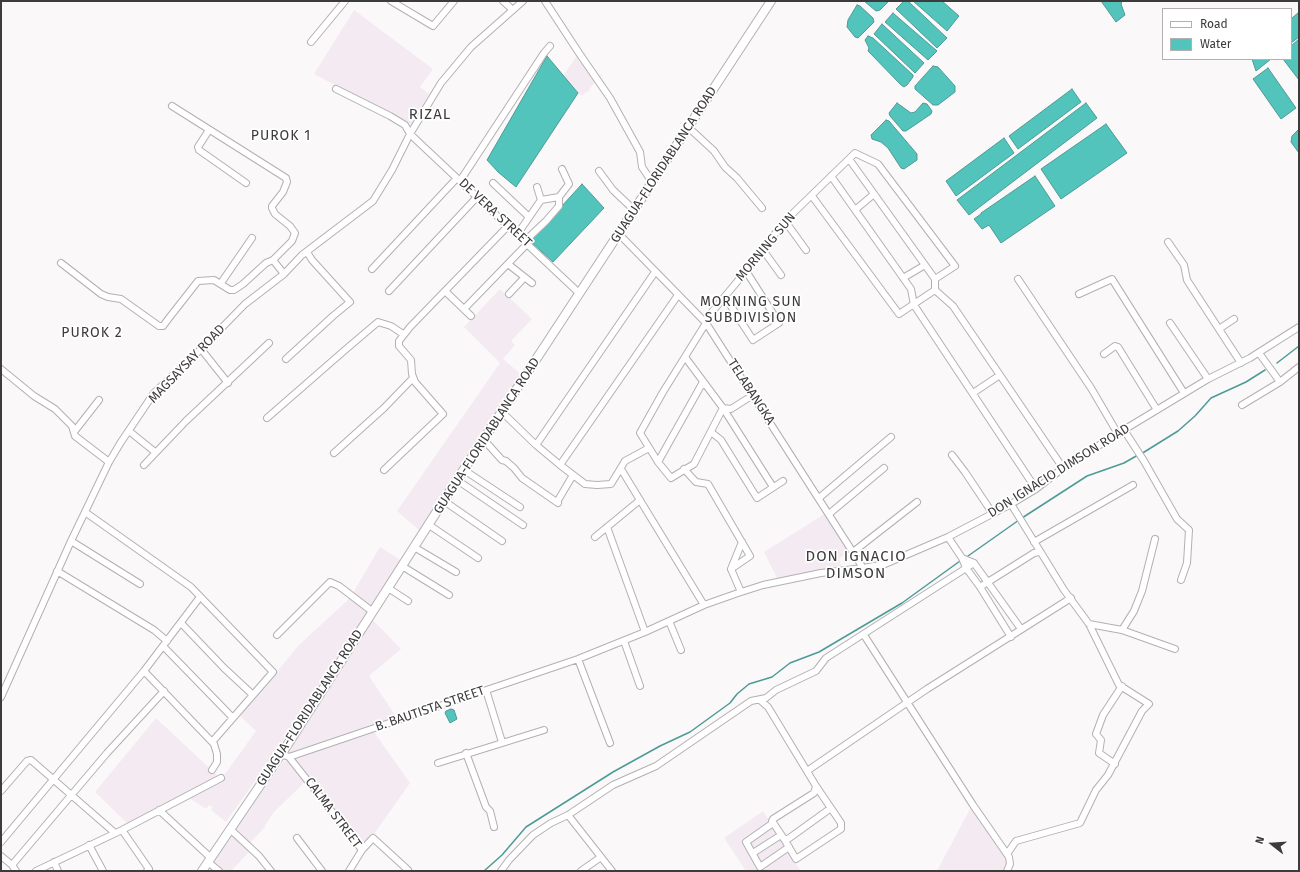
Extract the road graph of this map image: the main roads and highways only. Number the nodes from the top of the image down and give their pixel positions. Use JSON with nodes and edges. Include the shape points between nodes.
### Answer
{"nodes":[{"id":1,"x":771,"y":1,"type":"edge"},
{"id":2,"x":202,"y":871,"type":"edge"}],
"edges":[{"from":1,"to":2,"type":"main road","name":"GUAGUA-FLORIDABLANCA ROAD","via":[[281,754]]}]}
